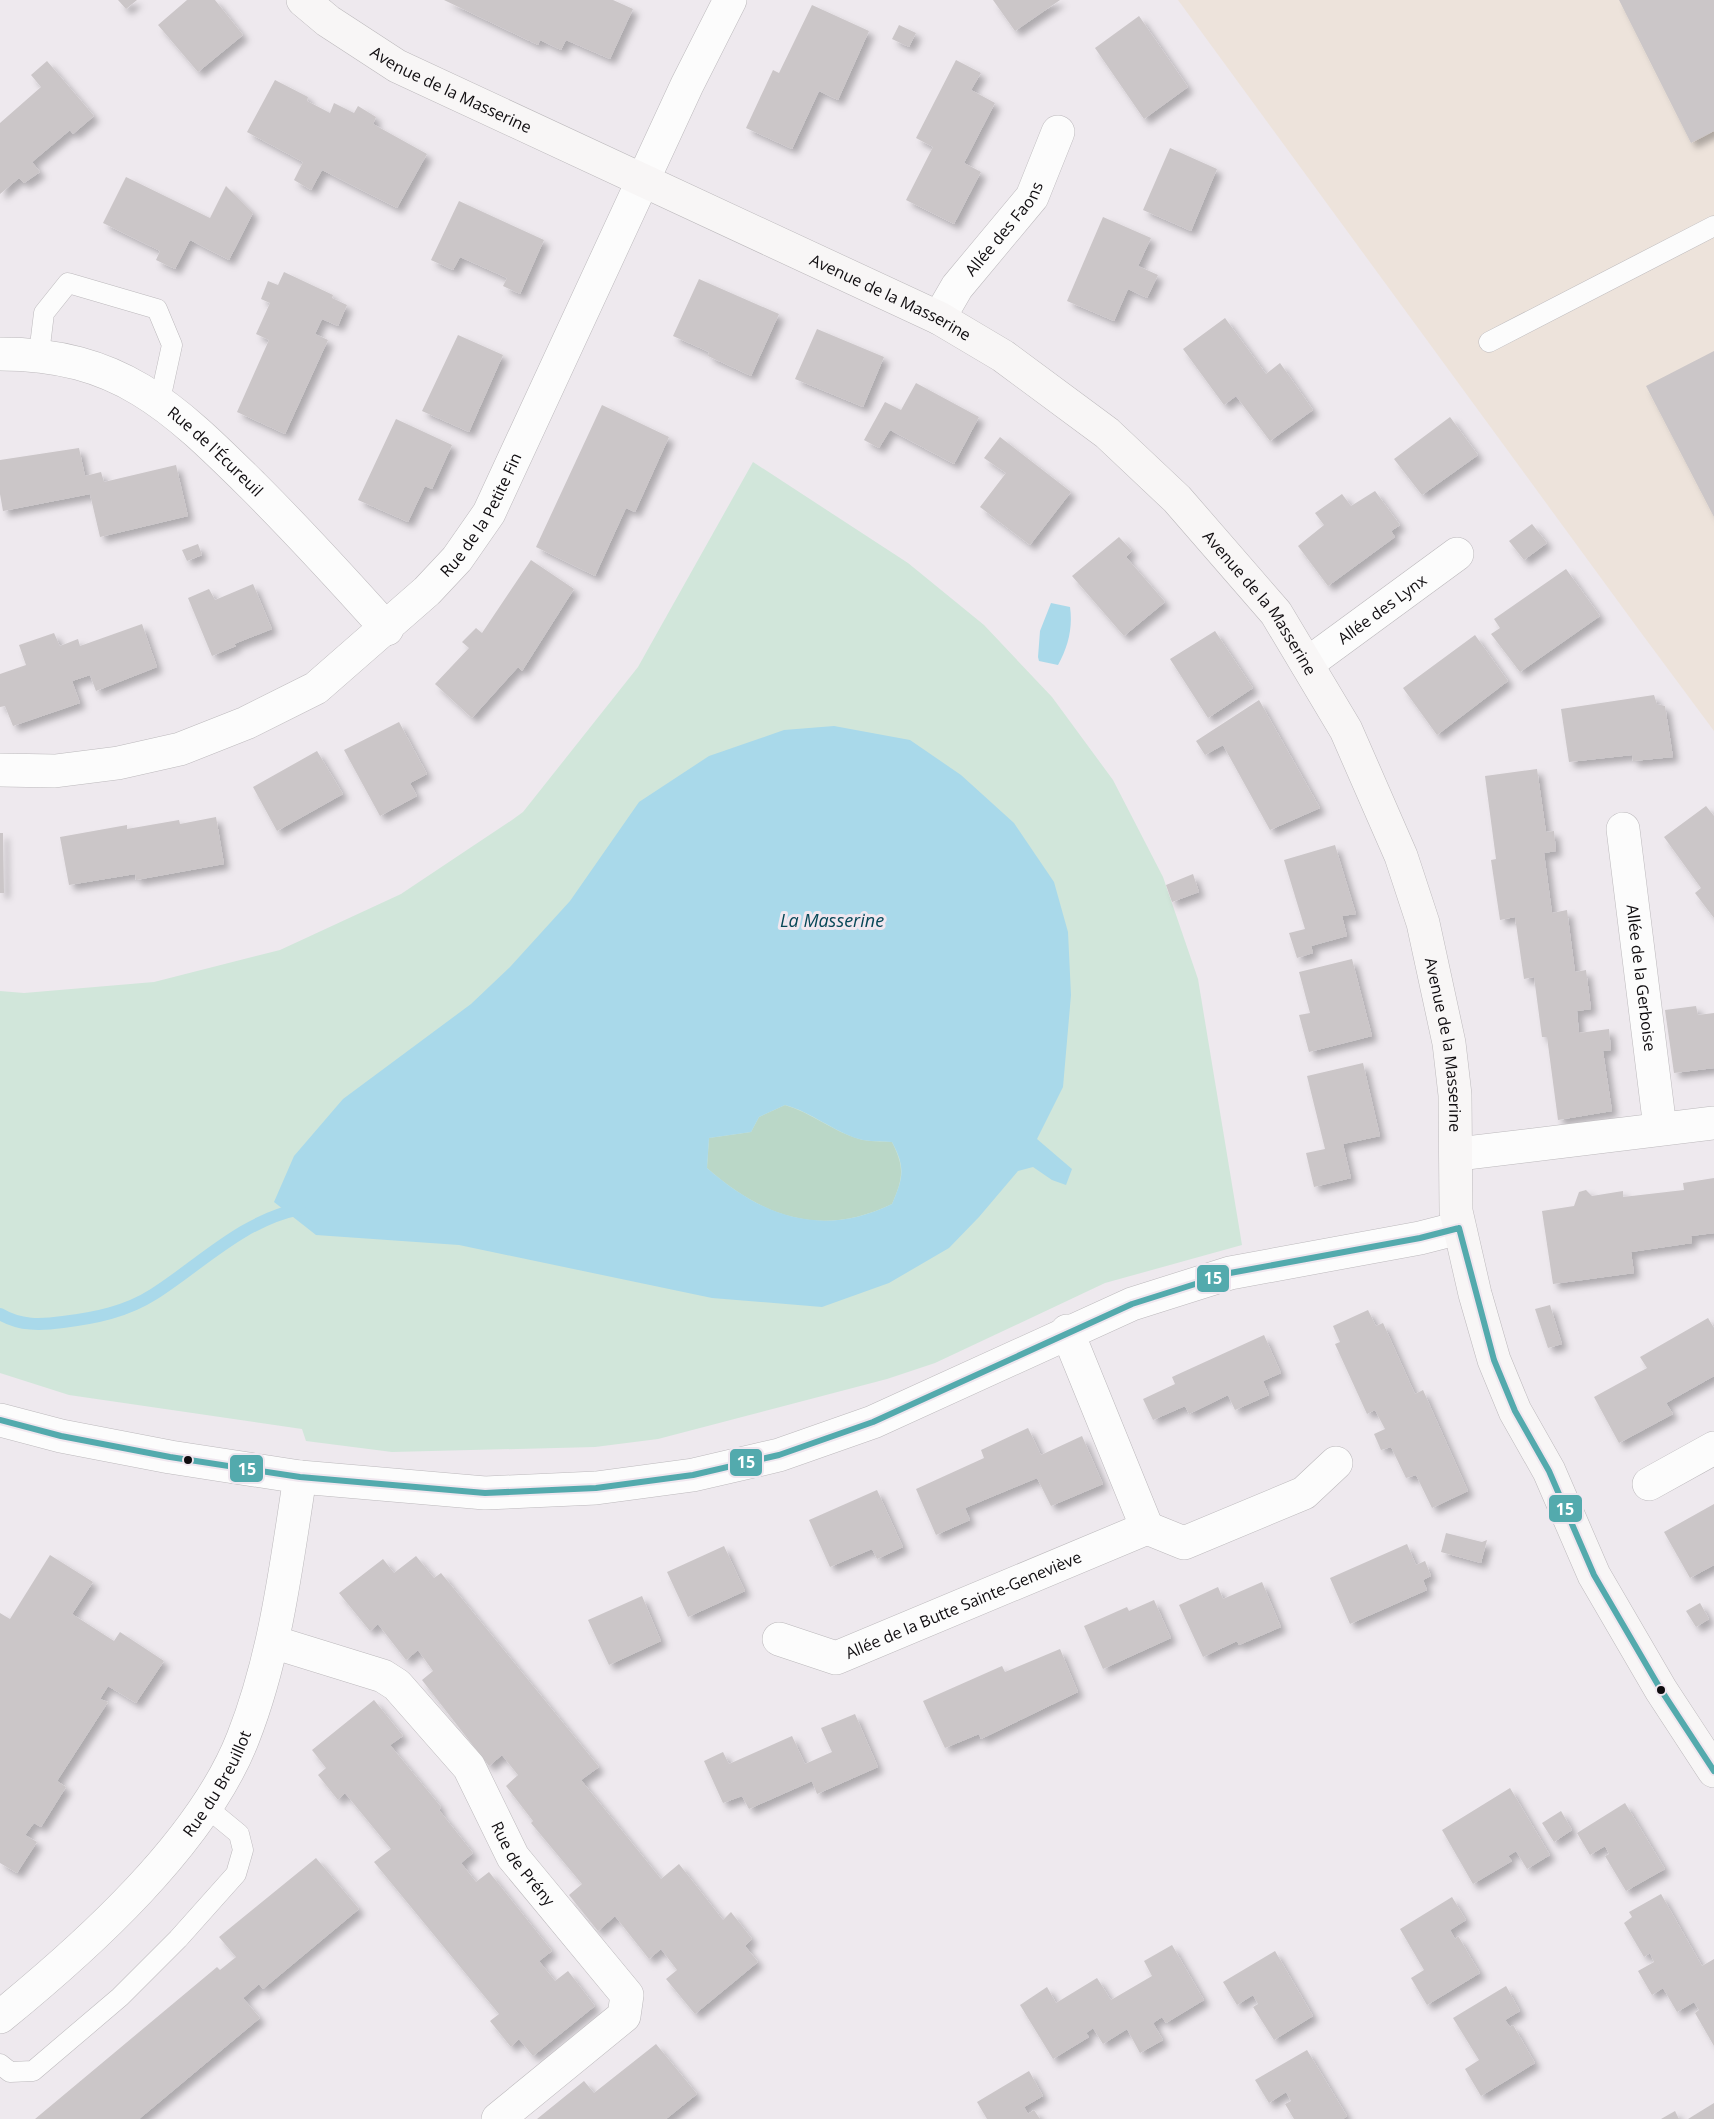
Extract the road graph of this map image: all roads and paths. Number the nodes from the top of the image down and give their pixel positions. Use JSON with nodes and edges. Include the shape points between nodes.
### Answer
{"nodes":[{"id":1,"x":303,"y":0,"type":"edge"},
{"id":2,"x":725,"y":2,"type":"edge"},
{"id":3,"x":1058,"y":132,"type":"dead end"},
{"id":4,"x":644,"y":179,"type":"junction"},
{"id":5,"x":1714,"y":226,"type":"edge"},
{"id":6,"x":939,"y":318,"type":"junction"},
{"id":7,"x":1489,"y":342,"type":"dead end"},
{"id":8,"x":0,"y":354,"type":"edge"},
{"id":9,"x":39,"y":354,"type":"junction"},
{"id":10,"x":160,"y":400,"type":"junction"},
{"id":11,"x":1457,"y":554,"type":"dead end"},
{"id":12,"x":387,"y":629,"type":"junction"},
{"id":13,"x":1307,"y":664,"type":"junction"},
{"id":14,"x":0,"y":770,"type":"edge"},
{"id":15,"x":1623,"y":829,"type":"dead end"},
{"id":16,"x":1714,"y":1123,"type":"edge"},
{"id":17,"x":1660,"y":1128,"type":"junction"},
{"id":18,"x":1458,"y":1154,"type":"junction"},
{"id":19,"x":1459,"y":1228,"type":"junction"},
{"id":20,"x":1067,"y":1331,"type":"junction"},
{"id":21,"x":0,"y":1420,"type":"edge"},
{"id":22,"x":1714,"y":1448,"type":"edge"},
{"id":23,"x":1336,"y":1463,"type":"dead end"},
{"id":24,"x":300,"y":1477,"type":"junction"},
{"id":25,"x":1649,"y":1484,"type":"dead end"},
{"id":26,"x":1147,"y":1528,"type":"junction"},
{"id":27,"x":779,"y":1639,"type":"dead end"},
{"id":28,"x":273,"y":1642,"type":"junction"},
{"id":29,"x":1714,"y":1771,"type":"edge"},
{"id":30,"x":205,"y":1806,"type":"junction"},
{"id":31,"x":0,"y":2017,"type":"edge"},
{"id":32,"x":0,"y":2064,"type":"edge"},
{"id":33,"x":498,"y":2119,"type":"edge"}],
"edges":[{"from":1,"to":4,"type":"street","name":"Avenue de la Masserine","via":[[397,66]]},
{"from":2,"to":4,"type":"street","name":"Rue de la Petite Fin"},
{"from":3,"to":6,"type":"street","name":"Allée des Faons","via":[[1032,197],[957,287]]},
{"from":4,"to":6,"type":"street","name":"Avenue de la Masserine"},
{"from":4,"to":12,"type":"street","name":"Rue de la Petite Fin","via":[[489,513],[457,559]]},
{"from":5,"to":7,"type":"lane"},
{"from":6,"to":13,"type":"street","name":"Avenue de la Masserine","via":[[1004,356],[1107,433],[1177,499],[1234,562],[1276,613]]},
{"from":8,"to":9,"type":"street","name":"Rue de l'Écureuil"},
{"from":9,"to":10,"type":"street","name":"Rue de l'Écureuil","via":[[82,363]]},
{"from":9,"to":10,"type":"lane","via":[[44,313],[68,283],[157,309],[172,345]]},
{"from":10,"to":12,"type":"street","name":"Rue de l'Écureuil","via":[[189,422],[316,549]]},
{"from":11,"to":13,"type":"street","name":"Allée des Lynx"},
{"from":12,"to":14,"type":"street","name":"Rue de la Petite Fin","via":[[316,688],[246,723],[180,749],[55,771]]},
{"from":13,"to":18,"type":"street","name":"Avenue de la Masserine","via":[[1346,730],[1371,784],[1423,923],[1449,1042]]},
{"from":15,"to":17,"type":"street","name":"Allée de la Gerboise"},
{"from":16,"to":17,"type":"street"},
{"from":17,"to":18,"type":"street"},
{"from":18,"to":19,"type":"street","name":"Avenue de la Masserine"},
{"from":19,"to":20,"type":"street","via":[[1230,1273],[1132,1304]]},
{"from":19,"to":29,"type":"street","name":"Avenue de la Masserine","via":[[1494,1360],[1515,1411],[1549,1471],[1594,1575]]},
{"from":20,"to":24,"type":"street","via":[[873,1422],[779,1455],[693,1475],[596,1488],[485,1493]]},
{"from":20,"to":26,"type":"street"},
{"from":21,"to":24,"type":"street","via":[[170,1457]]},
{"from":22,"to":25,"type":"street"},
{"from":23,"to":26,"type":"street","via":[[1304,1493],[1184,1543]]},
{"from":24,"to":28,"type":"street","name":"Rue du Breuillot"},
{"from":26,"to":27,"type":"street","name":"Allée de la Butte Sainte-Geneviève","via":[[836,1658]]},
{"from":28,"to":30,"type":"street","name":"Rue du Breuillot","via":[[242,1741]]},
{"from":28,"to":33,"type":"street","name":"Rue de Prény","via":[[383,1676],[397,1685],[469,1767],[513,1857],[627,1995],[624,2016]]},
{"from":30,"to":31,"type":"street","name":"Rue du Breuillot","via":[[112,1918]]},
{"from":30,"to":32,"type":"lane","via":[[239,1834],[243,1850],[236,1875],[120,1997],[33,2071],[10,2073]]}]}
